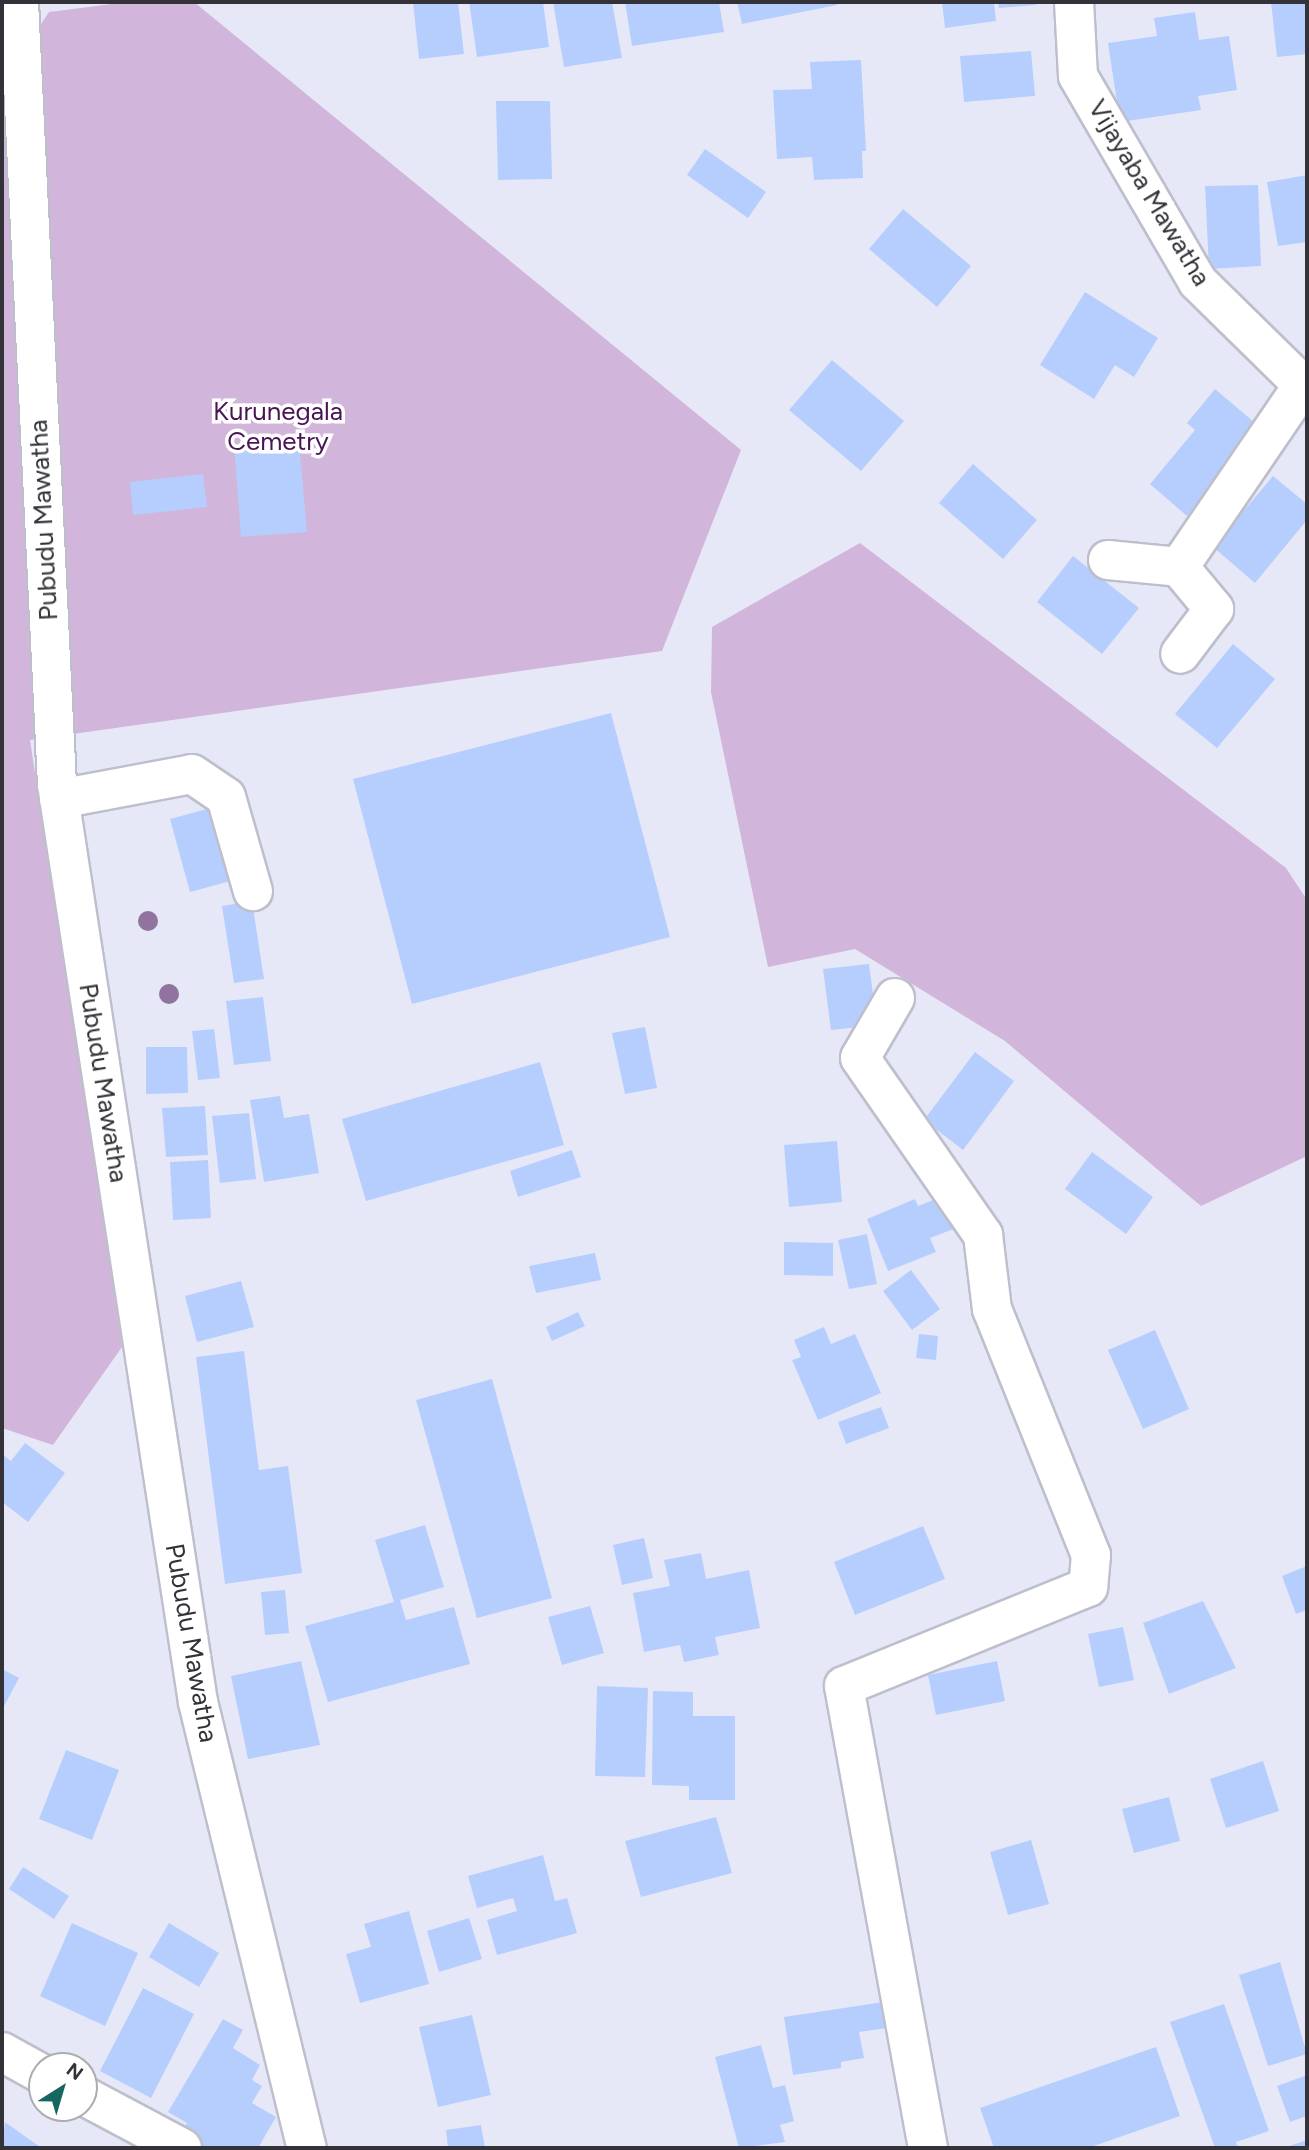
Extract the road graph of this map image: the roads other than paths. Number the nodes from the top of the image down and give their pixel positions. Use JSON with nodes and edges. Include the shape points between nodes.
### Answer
{"nodes":[{"id":1,"x":19,"y":2,"type":"edge"},
{"id":2,"x":1074,"y":2,"type":"edge"},
{"id":3,"x":1305,"y":387,"type":"edge"},
{"id":4,"x":1108,"y":560,"type":"dead end"},
{"id":5,"x":1179,"y":567,"type":"junction"},
{"id":6,"x":1180,"y":654,"type":"dead end"},
{"id":7,"x":59,"y":799,"type":"junction"},
{"id":8,"x":253,"y":891,"type":"dead end"},
{"id":9,"x":895,"y":998,"type":"dead end"},
{"id":10,"x":2,"y":2052,"type":"edge"},
{"id":11,"x":28,"y":2066,"type":"edge"},
{"id":12,"x":98,"y":2103,"type":"edge"},
{"id":13,"x":182,"y":2148,"type":"edge"},
{"id":14,"x":307,"y":2148,"type":"edge"},
{"id":15,"x":928,"y":2148,"type":"edge"}],
"edges":[{"from":1,"to":7,"type":"street","name":"Pubudu Mawatha"},
{"from":2,"to":3,"type":"street","name":"Vijayaba Mawatha","via":[[1078,76],[1198,282]]},
{"from":3,"to":5,"type":"street"},
{"from":4,"to":5,"type":"street"},
{"from":5,"to":6,"type":"street","via":[[1214,609]]},
{"from":7,"to":8,"type":"street","via":[[192,774],[226,797]]},
{"from":7,"to":14,"type":"street","name":"Pubudu Mawatha","via":[[198,1702]]},
{"from":9,"to":15,"type":"street","via":[[860,1058],[983,1235],[992,1309],[1091,1555],[1088,1587],[845,1686]]},
{"from":10,"to":11,"type":"street"},
{"from":12,"to":13,"type":"street"}]}
